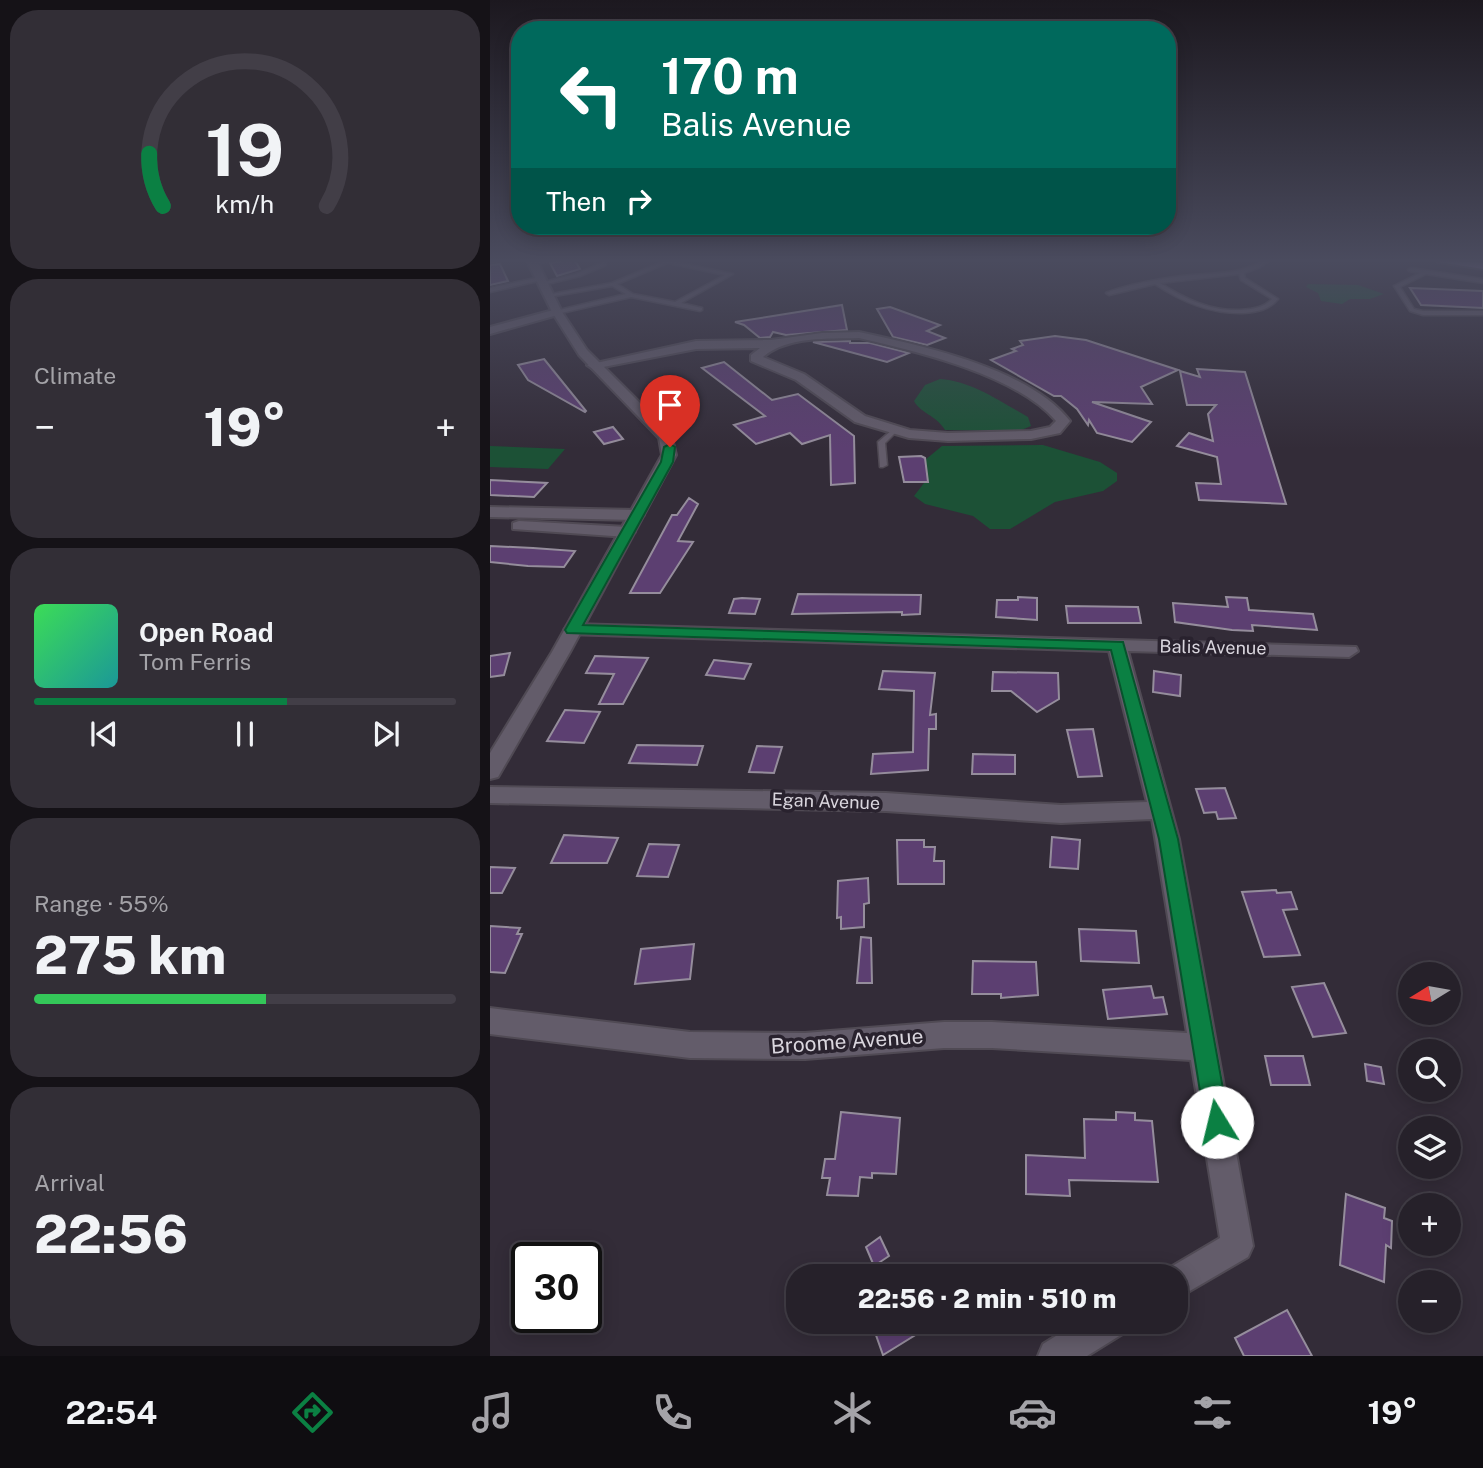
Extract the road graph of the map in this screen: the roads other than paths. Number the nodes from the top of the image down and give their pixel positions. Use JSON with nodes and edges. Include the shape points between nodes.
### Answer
{"nodes":[{"id":1,"x":521,"y":322,"type":"edge"},
{"id":2,"x":564,"y":322,"type":"edge"},
{"id":3,"x":490,"y":331,"type":"edge"},
{"id":4,"x":771,"y":345,"type":"junction"},
{"id":5,"x":754,"y":358,"type":"junction"},
{"id":6,"x":597,"y":369,"type":"junction"},
{"id":7,"x":894,"y":430,"type":"junction"},
{"id":8,"x":883,"y":464,"type":"dead end"},
{"id":9,"x":490,"y":512,"type":"edge"},
{"id":10,"x":631,"y":524,"type":"junction"},
{"id":11,"x":490,"y":525,"type":"edge"},
{"id":12,"x":573,"y":630,"type":"junction"},
{"id":13,"x":1118,"y":646,"type":"junction"},
{"id":14,"x":1349,"y":651,"type":"dead end"},
{"id":15,"x":490,"y":771,"type":"edge"},
{"id":16,"x":490,"y":794,"type":"edge"},
{"id":17,"x":1161,"y":810,"type":"junction"},
{"id":18,"x":490,"y":1021,"type":"edge"},
{"id":19,"x":1205,"y":1047,"type":"junction"},
{"id":20,"x":1188,"y":1276,"type":"edge"},
{"id":21,"x":1091,"y":1334,"type":"edge"},
{"id":22,"x":1055,"y":1356,"type":"edge"}],
"edges":[{"from":1,"to":3,"type":"street"},
{"from":2,"to":6,"type":"street"},
{"from":4,"to":5,"type":"street"},
{"from":4,"to":6,"type":"street","via":[[696,345]]},
{"from":4,"to":7,"type":"street","via":[[835,335],[888,340],[981,372],[1053,407],[1063,421],[1055,430],[1031,435],[948,437]]},
{"from":5,"to":6,"type":"street","via":[[726,351],[687,352]]},
{"from":5,"to":7,"type":"street","via":[[800,377],[860,419]]},
{"from":6,"to":10,"type":"street","via":[[669,443],[667,462]]},
{"from":7,"to":8,"type":"lane","via":[[881,442]]},
{"from":9,"to":10,"type":"street"},
{"from":10,"to":11,"type":"street"},
{"from":10,"to":12,"type":"street"},
{"from":12,"to":13,"type":"street","name":"Balis Avenue"},
{"from":12,"to":15,"type":"street"},
{"from":13,"to":14,"type":"street","name":"Balis Avenue"},
{"from":13,"to":17,"type":"street"},
{"from":16,"to":17,"type":"street","name":"Egan Avenue","via":[[886,802],[1060,814]]},
{"from":17,"to":19,"type":"street"},
{"from":18,"to":19,"type":"street","name":"Broome Avenue","via":[[690,1045],[805,1046],[992,1035]]},
{"from":19,"to":20,"type":"street","via":[[1237,1246]]},
{"from":21,"to":22,"type":"street"}]}
